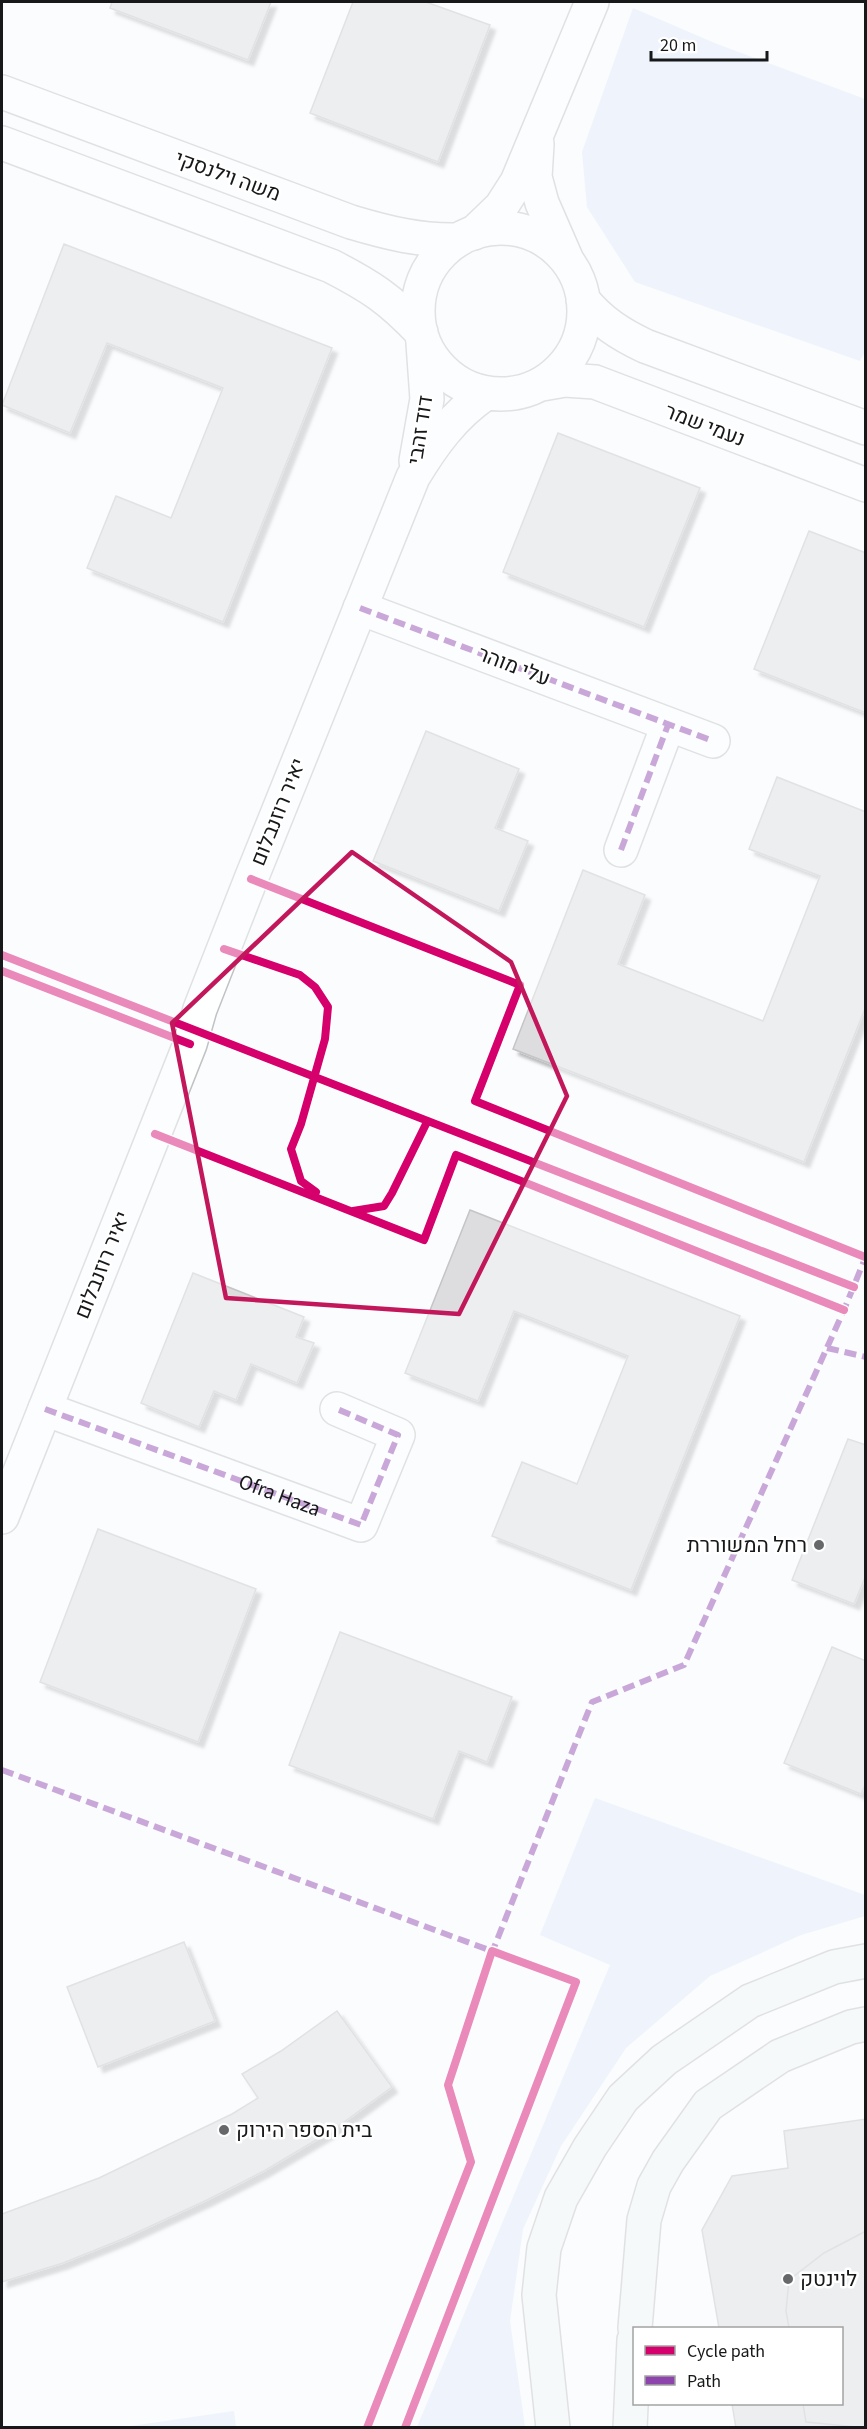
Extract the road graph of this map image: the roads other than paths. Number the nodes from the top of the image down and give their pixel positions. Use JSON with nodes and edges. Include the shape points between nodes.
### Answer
{"nodes":[{"id":1,"x":592,"y":2,"type":"edge"},
{"id":2,"x":2,"y":92,"type":"edge"},
{"id":3,"x":538,"y":136,"type":"junction"},
{"id":4,"x":2,"y":143,"type":"edge"},
{"id":5,"x":466,"y":236,"type":"junction"},
{"id":6,"x":566,"y":258,"type":"junction"},
{"id":7,"x":583,"y":300,"type":"junction"},
{"id":8,"x":422,"y":337,"type":"junction"},
{"id":9,"x":542,"y":384,"type":"junction"},
{"id":10,"x":485,"y":394,"type":"junction"},
{"id":11,"x":866,"y":428,"type":"edge"},
{"id":12,"x":413,"y":477,"type":"junction"},
{"id":13,"x":866,"y":485,"type":"edge"},
{"id":14,"x":360,"y":608,"type":"junction"},
{"id":15,"x":668,"y":725,"type":"junction"},
{"id":16,"x":713,"y":741,"type":"dead end"},
{"id":17,"x":621,"y":850,"type":"dead end"},
{"id":18,"x":45,"y":1409,"type":"junction"},
{"id":19,"x":337,"y":1409,"type":"dead end"},
{"id":20,"x":2,"y":1517,"type":"edge"},
{"id":21,"x":866,"y":1961,"type":"edge"},
{"id":22,"x":866,"y":2024,"type":"edge"},
{"id":23,"x":635,"y":2327,"type":"edge"},
{"id":24,"x":633,"y":2362,"type":"edge"},
{"id":25,"x":553,"y":2427,"type":"edge"},
{"id":26,"x":630,"y":2427,"type":"edge"}],
"edges":[{"from":1,"to":3,"type":"street"},
{"from":2,"to":5,"type":"street","name":"משה וילנסקי","via":[[351,222],[430,241]]},
{"from":3,"to":5,"type":"street","via":[[501,207]]},
{"from":3,"to":6,"type":"street","via":[[536,177],[542,203]]},
{"from":4,"to":8,"type":"street","via":[[331,266],[394,303]]},
{"from":5,"to":6,"type":"street","via":[[485,229],[514,229],[544,239]]},
{"from":5,"to":8,"type":"street","via":[[435,260],[421,286],[417,315]]},
{"from":6,"to":7,"type":"street","via":[[580,284]]},
{"from":7,"to":9,"type":"street","via":[[585,312],[579,340],[565,365]]},
{"from":7,"to":11,"type":"street","via":[[614,331],[645,346]]},
{"from":8,"to":10,"type":"street","via":[[439,368],[462,385]]},
{"from":8,"to":12,"type":"street","name":"דוד זהבי","via":[[427,399]]},
{"from":9,"to":10,"type":"street","via":[[515,394]]},
{"from":9,"to":13,"type":"street","name":"נעמי שמר","via":[[565,380],[595,382]]},
{"from":10,"to":12,"type":"street","name":"דוד זהבי","via":[[454,418]]},
{"from":12,"to":14,"type":"street","name":"יאיר רוזנבלום"},
{"from":14,"to":15,"type":"street","name":"עלי מוהר"},
{"from":14,"to":18,"type":"street","name":"יאיר רוזנבלום"},
{"from":15,"to":16,"type":"street","name":"עלי מוהר"},
{"from":15,"to":17,"type":"street"},
{"from":18,"to":19,"type":"street","name":"Ofra Haza","via":[[361,1525],[398,1434]]},
{"from":18,"to":20,"type":"street","name":"יאיר רוזנבלום"},
{"from":21,"to":25,"type":"main road","via":[[834,1967],[750,2001],[664,2060],[623,2098],[590,2147],[561,2198],[544,2248],[539,2295]]},
{"from":22,"to":23,"type":"main road","via":[[780,2056],[708,2105],[654,2186],[644,2220]]},
{"from":24,"to":26,"type":"main road"}]}
